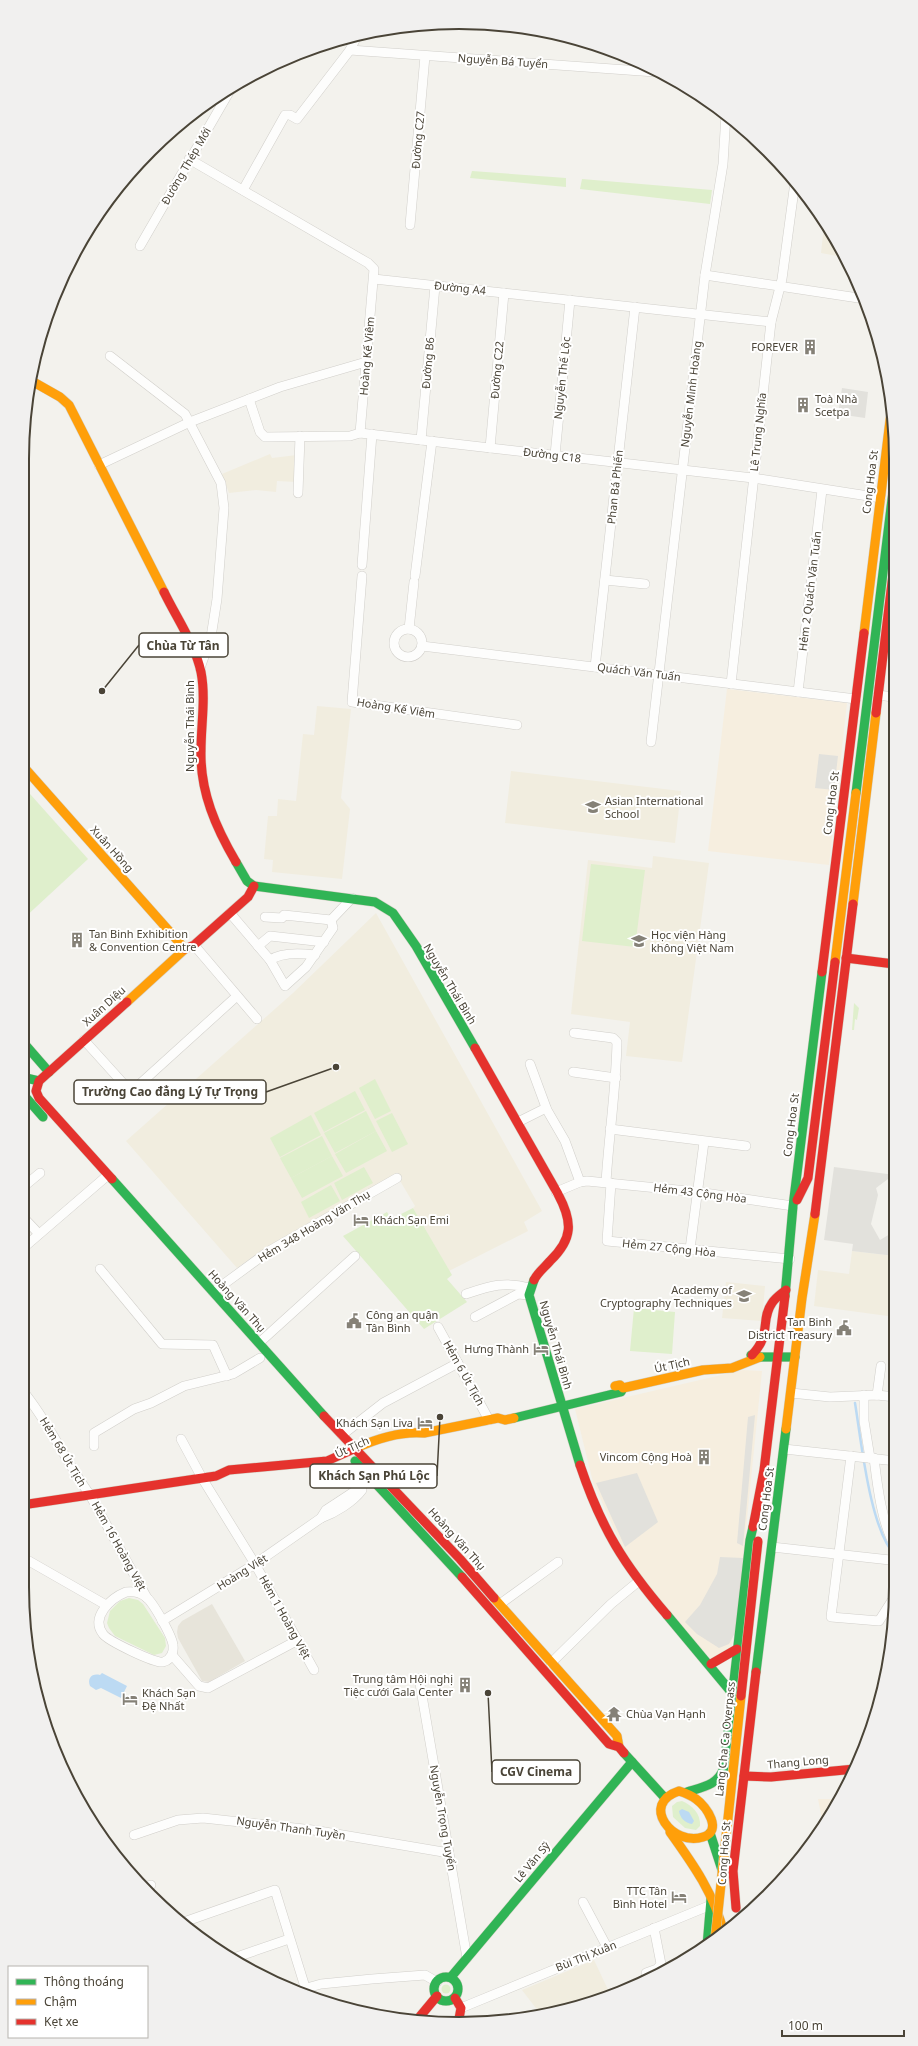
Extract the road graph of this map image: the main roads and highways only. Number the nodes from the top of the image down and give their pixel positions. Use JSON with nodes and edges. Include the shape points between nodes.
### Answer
{"nodes":[{"id":1,"x":36,"y":384,"type":"edge"},
{"id":2,"x":888,"y":437,"type":"edge"},
{"id":3,"x":889,"y":515,"type":"edge"},
{"id":4,"x":889,"y":606,"type":"edge"},
{"id":5,"x":29,"y":773,"type":"edge"},
{"id":6,"x":254,"y":886,"type":"junction"},
{"id":7,"x":185,"y":949,"type":"junction"},
{"id":8,"x":824,"y":955,"type":"junction"},
{"id":9,"x":835,"y":956,"type":"junction"},
{"id":10,"x":846,"y":958,"type":"junction"},
{"id":11,"x":889,"y":963,"type":"edge"},
{"id":12,"x":29,"y":1049,"type":"edge"},
{"id":13,"x":50,"y":1072,"type":"junction"},
{"id":14,"x":29,"y":1079,"type":"edge"},
{"id":15,"x":39,"y":1081,"type":"junction"},
{"id":16,"x":29,"y":1100,"type":"edge"},
{"id":17,"x":104,"y":1178,"type":"junction"},
{"id":18,"x":808,"y":1178,"type":"junction"},
{"id":19,"x":120,"y":1196,"type":"junction"},
{"id":20,"x":817,"y":1202,"type":"junction"},
{"id":21,"x":793,"y":1206,"type":"junction"},
{"id":22,"x":786,"y":1290,"type":"junction"},
{"id":23,"x":756,"y":1356,"type":"junction"},
{"id":24,"x":778,"y":1357,"type":"junction"},
{"id":25,"x":795,"y":1357,"type":"junction"},
{"id":26,"x":560,"y":1403,"type":"junction"},
{"id":27,"x":359,"y":1452,"type":"junction"},
{"id":28,"x":349,"y":1456,"type":"junction"},
{"id":29,"x":384,"y":1478,"type":"junction"},
{"id":30,"x":375,"y":1483,"type":"junction"},
{"id":31,"x":29,"y":1504,"type":"edge"},
{"id":32,"x":759,"y":1506,"type":"junction"},
{"id":33,"x":758,"y":1540,"type":"joint"},
{"id":34,"x":737,"y":1649,"type":"junction"},
{"id":35,"x":711,"y":1664,"type":"junction"},
{"id":36,"x":732,"y":1693,"type":"junction"},
{"id":37,"x":618,"y":1747,"type":"junction"},
{"id":38,"x":747,"y":1750,"type":"junction"},
{"id":39,"x":632,"y":1762,"type":"junction"},
{"id":40,"x":848,"y":1770,"type":"edge"},
{"id":41,"x":744,"y":1776,"type":"junction"},
{"id":42,"x":686,"y":1792,"type":"junction"},
{"id":43,"x":664,"y":1797,"type":"junction"},
{"id":44,"x":741,"y":1799,"type":"junction"},
{"id":45,"x":721,"y":1814,"type":"junction"},
{"id":46,"x":712,"y":1820,"type":"junction"},
{"id":47,"x":669,"y":1830,"type":"junction"},
{"id":48,"x":710,"y":1833,"type":"junction"},
{"id":49,"x":710,"y":1892,"type":"junction"},
{"id":50,"x":736,"y":1908,"type":"junction"},
{"id":51,"x":739,"y":1914,"type":"edge"},
{"id":52,"x":723,"y":1926,"type":"edge"},
{"id":53,"x":716,"y":1932,"type":"edge"},
{"id":54,"x":708,"y":1938,"type":"edge"},
{"id":55,"x":451,"y":1977,"type":"junction"},
{"id":56,"x":437,"y":1996,"type":"junction"},
{"id":57,"x":454,"y":1998,"type":"junction"},
{"id":58,"x":421,"y":2015,"type":"edge"},
{"id":59,"x":459,"y":2017,"type":"edge"}],
"edges":[{"from":1,"to":6,"type":"main road","name":"Nguyễn Thái Bình","via":[[66,402],[190,644],[200,668],[204,696],[201,768],[208,803],[220,835],[247,881]]},
{"from":2,"to":8,"type":"main road","name":"Cong Hoa St"},
{"from":3,"to":9,"type":"main road","name":"Cong Hoa St"},
{"from":4,"to":10,"type":"main road","name":"Cong Hoa St"},
{"from":5,"to":7,"type":"main road","name":"Xuân Hồng"},
{"from":6,"to":7,"type":"main road","name":"Xuân Diệu","via":[[244,891],[192,937]]},
{"from":6,"to":7,"type":"main road","name":"Xuân Diệu","via":[[248,897],[194,945]]},
{"from":6,"to":26,"type":"main road","name":"Nguyễn Thái Bình","via":[[382,904],[397,918],[518,1122],[567,1216],[568,1238],[561,1251],[534,1280],[530,1291]]},
{"from":7,"to":13,"type":"main road","name":"Xuân Diệu"},
{"from":8,"to":9,"type":"main road"},
{"from":8,"to":21,"type":"main road","name":"Cong Hoa St"},
{"from":9,"to":10,"type":"main road"},
{"from":9,"to":18,"type":"main road","name":"Cong Hoa St"},
{"from":10,"to":11,"type":"main road"},
{"from":10,"to":20,"type":"main road","name":"Cong Hoa St"},
{"from":12,"to":13,"type":"main road"},
{"from":13,"to":15,"type":"main road","name":"Xuân Diệu"},
{"from":14,"to":15,"type":"main road"},
{"from":15,"to":17,"type":"main road","name":"Hoàng Văn Thụ","via":[[36,1092],[39,1098]]},
{"from":16,"to":17,"type":"main road","name":"Hoàng Văn Thụ"},
{"from":17,"to":19,"type":"main road","name":"Hoàng Văn Thụ"},
{"from":18,"to":20,"type":"main road","name":"Cong Hoa St"},
{"from":18,"to":21,"type":"main road","name":"Cong Hoa St"},
{"from":19,"to":27,"type":"main road","name":"Hoàng Văn Thụ","via":[[213,1292]]},
{"from":19,"to":28,"type":"main road","name":"Hoàng Văn Thụ","via":[[260,1358]]},
{"from":20,"to":25,"type":"main road","name":"Cong Hoa St"},
{"from":21,"to":22,"type":"main road","name":"Cong Hoa St"},
{"from":22,"to":23,"type":"main road","via":[[770,1305],[765,1337]]},
{"from":22,"to":24,"type":"main road","name":"Cong Hoa St"},
{"from":23,"to":24,"type":"main road","name":"Út Tịch"},
{"from":23,"to":26,"type":"main road","name":"Út Tịch","via":[[710,1364],[703,1370],[623,1388],[621,1392]]},
{"from":24,"to":25,"type":"main road","name":"Út Tịch"},
{"from":24,"to":32,"type":"main road","name":"Cong Hoa St"},
{"from":25,"to":38,"type":"main road","name":"Cong Hoa St"},
{"from":26,"to":27,"type":"main road","name":"Út Tịch","via":[[505,1420],[494,1419],[424,1434],[414,1440]]},
{"from":26,"to":35,"type":"main road","name":"Nguyễn Thái Bình","via":[[589,1492],[612,1542],[661,1610]]},
{"from":27,"to":28,"type":"main road","name":"Út Tịch"},
{"from":27,"to":29,"type":"main road","name":"Hoàng Văn Thụ"},
{"from":28,"to":30,"type":"main road","name":"Hoàng Văn Thụ"},
{"from":28,"to":31,"type":"main road","name":"Út Tịch","via":[[327,1461],[230,1470],[216,1476]]},
{"from":29,"to":30,"type":"main road"},
{"from":29,"to":37,"type":"main road","name":"Hoàng Văn Thụ","via":[[617,1736]]},
{"from":30,"to":37,"type":"main road","name":"Hoàng Văn Thụ","via":[[609,1744]]},
{"from":32,"to":33,"type":"main road","name":"Cong Hoa St"},
{"from":32,"to":34,"type":"main road","name":"Cong Hoa St","via":[[750,1540]]},
{"from":33,"to":53,"type":"main road","name":"Lang Cha Ca Overpass","bridge":true},
{"from":34,"to":35,"type":"main road"},
{"from":34,"to":36,"type":"main road","name":"Cong Hoa St"},
{"from":35,"to":36,"type":"main road","name":"Nguyễn Thái Bình"},
{"from":36,"to":42,"type":"main road","name":"Cong Hoa St","via":[[722,1774],[714,1783]]},
{"from":37,"to":39,"type":"main road"},
{"from":38,"to":41,"type":"main road","name":"Cong Hoa St"},
{"from":38,"to":45,"type":"main road"},
{"from":39,"to":43,"type":"main road"},
{"from":39,"to":55,"type":"main road","name":"Lê Văn Sỹ"},
{"from":40,"to":41,"type":"main road","name":"Thang Long","via":[[771,1777]]},
{"from":41,"to":44,"type":"main road","name":"Cong Hoa St"},
{"from":42,"to":43,"type":"main road","via":[[673,1791]]},
{"from":42,"to":46,"type":"main road","via":[[702,1801]]},
{"from":43,"to":47,"type":"main road","via":[[661,1814],[663,1823]]},
{"from":44,"to":45,"type":"main road","name":"Cong Hoa St"},
{"from":44,"to":50,"type":"main road","name":"Cong Hoa St","via":[[733,1871]]},
{"from":45,"to":46,"type":"main road","name":"Cong Hoa St"},
{"from":46,"to":48,"type":"main road"},
{"from":47,"to":48,"type":"main road","via":[[678,1836],[691,1839],[705,1837]]},
{"from":47,"to":49,"type":"main road"},
{"from":48,"to":50,"type":"main road"},
{"from":49,"to":52,"type":"main road"},
{"from":49,"to":54,"type":"main road"},
{"from":50,"to":51,"type":"main road"},
{"from":55,"to":56,"type":"main road","via":[[443,1977],[437,1982],[434,1989]]},
{"from":55,"to":57,"type":"main road","via":[[458,1986]]},
{"from":56,"to":57,"type":"main road","via":[[447,2001]]},
{"from":56,"to":58,"type":"main road"},
{"from":57,"to":59,"type":"main road","via":[[461,2008]]}]}
